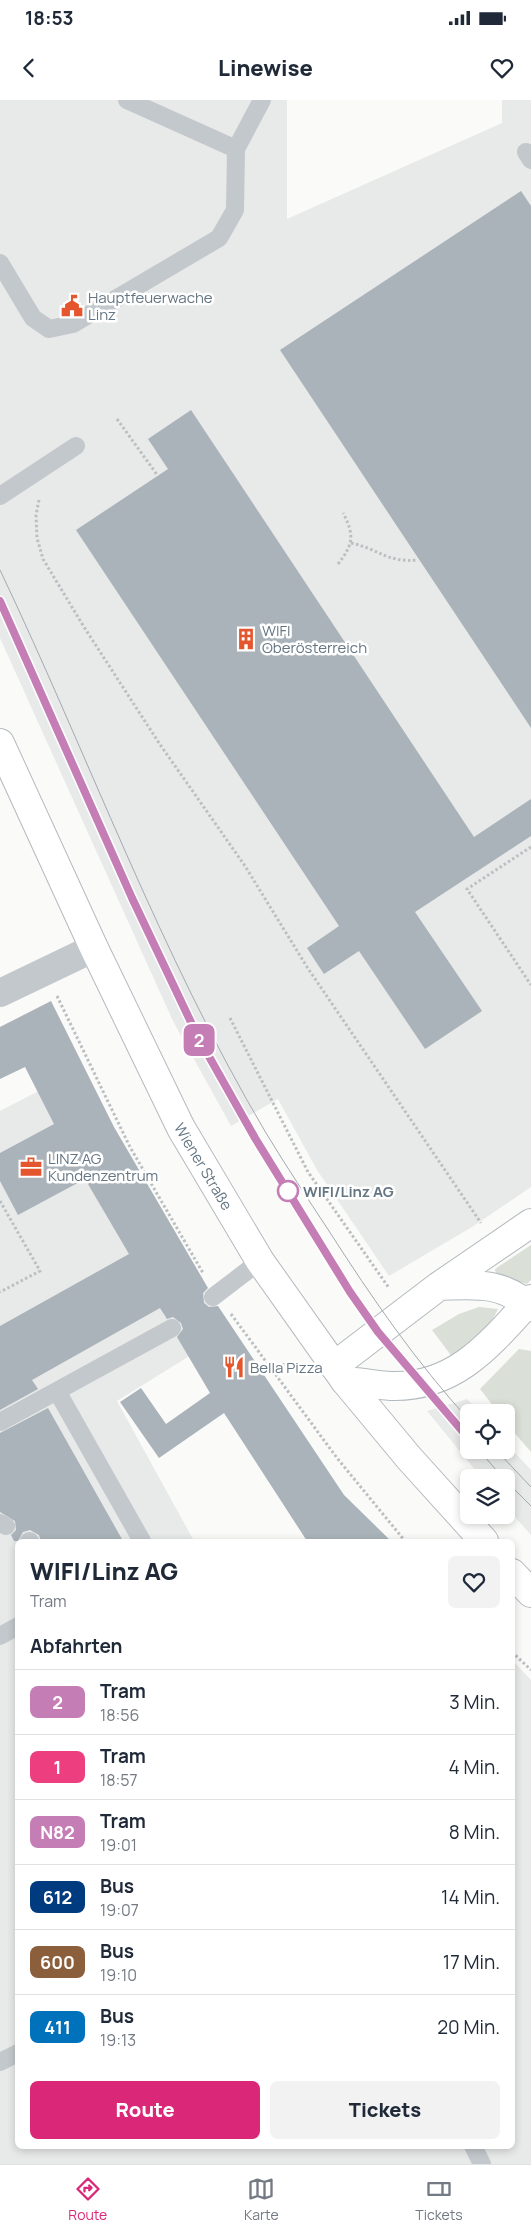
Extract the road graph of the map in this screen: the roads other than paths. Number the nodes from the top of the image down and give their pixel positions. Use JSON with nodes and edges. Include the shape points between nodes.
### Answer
{"nodes":[{"id":1,"x":127,"y":100,"type":"edge"},
{"id":2,"x":262,"y":100,"type":"edge"},
{"id":3,"x":236,"y":150,"type":"junction"},
{"id":4,"x":0,"y":263,"type":"edge"},
{"id":5,"x":76,"y":446,"type":"dead end"},
{"id":6,"x":0,"y":496,"type":"edge"},
{"id":7,"x":0,"y":743,"type":"edge"},
{"id":8,"x":94,"y":948,"type":"junction"},
{"id":9,"x":0,"y":994,"type":"edge"},
{"id":10,"x":531,"y":1223,"type":"edge"},
{"id":11,"x":260,"y":1260,"type":"junction"},
{"id":12,"x":439,"y":1286,"type":"junction"},
{"id":13,"x":213,"y":1297,"type":"dead end"},
{"id":14,"x":530,"y":1303,"type":"edge"},
{"id":15,"x":172,"y":1328,"type":"dead end"},
{"id":16,"x":339,"y":1373,"type":"junction"},
{"id":17,"x":57,"y":1391,"type":"junction"},
{"id":18,"x":0,"y":1422,"type":"edge"},
{"id":19,"x":141,"y":1539,"type":"edge"},
{"id":20,"x":482,"y":1539,"type":"edge"},
{"id":21,"x":515,"y":1576,"type":"edge"},
{"id":22,"x":531,"y":1593,"type":"edge"},
{"id":23,"x":15,"y":1628,"type":"edge"},
{"id":24,"x":0,"y":1636,"type":"edge"},
{"id":25,"x":15,"y":2054,"type":"edge"},
{"id":26,"x":0,"y":2062,"type":"edge"},
{"id":27,"x":474,"y":2149,"type":"edge"},
{"id":28,"x":482,"y":2164,"type":"edge"}],
"edges":[{"from":1,"to":3,"type":"lane"},
{"from":2,"to":3,"type":"lane"},
{"from":3,"to":4,"type":"lane","via":[[235,210],[219,238],[74,324],[49,329],[33,318]]},
{"from":5,"to":6,"type":"lane"},
{"from":7,"to":8,"type":"main road","name":"Wiener Straße"},
{"from":8,"to":9,"type":"street"},
{"from":8,"to":11,"type":"main road","name":"Wiener Straße","via":[[181,1128]]},
{"from":10,"to":12,"type":"main road"},
{"from":11,"to":13,"type":"lane"},
{"from":11,"to":16,"type":"main road","name":"Wiener Straße"},
{"from":12,"to":14,"type":"main road","via":[[488,1286],[509,1290]]},
{"from":12,"to":16,"type":"main road"},
{"from":14,"to":16,"type":"main road","via":[[486,1348],[455,1372],[401,1385]]},
{"from":15,"to":17,"type":"lane"},
{"from":16,"to":20,"type":"main road","name":"Wiener Straße","via":[[409,1458]]},
{"from":17,"to":18,"type":"lane"},
{"from":17,"to":19,"type":"lane"},
{"from":21,"to":22,"type":"main road"},
{"from":23,"to":24,"type":"lane"},
{"from":25,"to":26,"type":"lane"},
{"from":27,"to":28,"type":"lane"}]}
